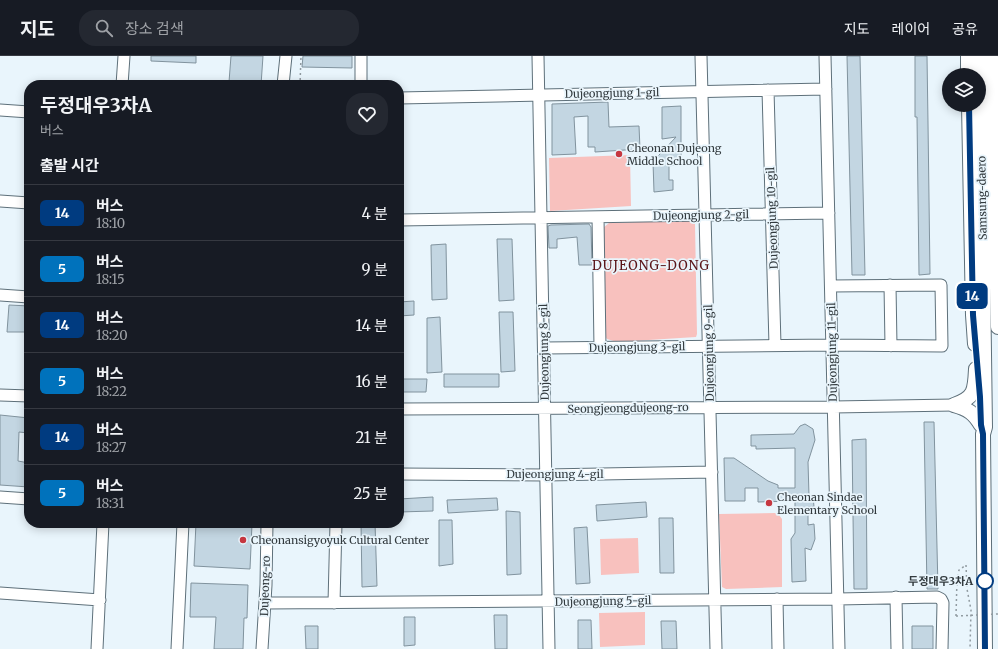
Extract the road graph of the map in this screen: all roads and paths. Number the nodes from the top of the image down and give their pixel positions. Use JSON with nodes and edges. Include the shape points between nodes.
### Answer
{"nodes":[{"id":1,"x":124,"y":56,"type":"edge"},
{"id":2,"x":278,"y":56,"type":"edge"},
{"id":3,"x":289,"y":56,"type":"edge"},
{"id":4,"x":301,"y":56,"type":"edge"},
{"id":5,"x":361,"y":56,"type":"edge"},
{"id":6,"x":538,"y":56,"type":"edge"},
{"id":7,"x":701,"y":56,"type":"edge"},
{"id":8,"x":825,"y":56,"type":"edge"},
{"id":9,"x":980,"y":58,"type":"edge"},
{"id":10,"x":285,"y":62,"type":"edge"},
{"id":11,"x":973,"y":68,"type":"edge"},
{"id":12,"x":122,"y":80,"type":"edge"},
{"id":13,"x":283,"y":80,"type":"edge"},
{"id":14,"x":300,"y":80,"type":"edge"},
{"id":15,"x":361,"y":80,"type":"edge"},
{"id":16,"x":826,"y":89,"type":"junction"},
{"id":17,"x":768,"y":90,"type":"junction"},
{"id":18,"x":702,"y":92,"type":"junction"},
{"id":19,"x":539,"y":95,"type":"junction"},
{"id":20,"x":404,"y":98,"type":"edge"},
{"id":21,"x":0,"y":110,"type":"edge"},
{"id":22,"x":24,"y":112,"type":"edge"},
{"id":23,"x":969,"y":112,"type":"edge"},
{"id":24,"x":0,"y":201,"type":"edge"},
{"id":25,"x":24,"y":203,"type":"edge"},
{"id":26,"x":829,"y":213,"type":"junction"},
{"id":27,"x":772,"y":214,"type":"junction"},
{"id":28,"x":705,"y":215,"type":"junction"},
{"id":29,"x":598,"y":217,"type":"junction"},
{"id":30,"x":542,"y":218,"type":"junction"},
{"id":31,"x":404,"y":220,"type":"edge"},
{"id":32,"x":890,"y":285,"type":"junction"},
{"id":33,"x":831,"y":286,"type":"junction"},
{"id":34,"x":0,"y":295,"type":"edge"},
{"id":35,"x":24,"y":297,"type":"edge"},
{"id":36,"x":998,"y":327,"type":"edge"},
{"id":37,"x":832,"y":344,"type":"junction"},
{"id":38,"x":775,"y":345,"type":"junction"},
{"id":39,"x":708,"y":346,"type":"junction"},
{"id":40,"x":891,"y":346,"type":"junction"},
{"id":41,"x":600,"y":347,"type":"junction"},
{"id":42,"x":544,"y":348,"type":"junction"},
{"id":43,"x":976,"y":354,"type":"junction"},
{"id":44,"x":0,"y":395,"type":"edge"},
{"id":45,"x":24,"y":396,"type":"edge"},
{"id":46,"x":954,"y":405,"type":"junction"},
{"id":47,"x":710,"y":407,"type":"junction"},
{"id":48,"x":834,"y":407,"type":"junction"},
{"id":49,"x":404,"y":409,"type":"edge"},
{"id":50,"x":545,"y":409,"type":"junction"},
{"id":51,"x":982,"y":430,"type":"junction"},
{"id":52,"x":712,"y":472,"type":"junction"},
{"id":53,"x":404,"y":474,"type":"edge"},
{"id":54,"x":546,"y":475,"type":"junction"},
{"id":55,"x":0,"y":497,"type":"edge"},
{"id":56,"x":24,"y":499,"type":"edge"},
{"id":57,"x":103,"y":528,"type":"edge"},
{"id":58,"x":183,"y":528,"type":"edge"},
{"id":59,"x":267,"y":528,"type":"edge"},
{"id":60,"x":336,"y":528,"type":"edge"},
{"id":61,"x":0,"y":593,"type":"edge"},
{"id":62,"x":896,"y":597,"type":"junction"},
{"id":63,"x":777,"y":599,"type":"junction"},
{"id":64,"x":838,"y":599,"type":"junction"},
{"id":65,"x":100,"y":600,"type":"junction"},
{"id":66,"x":715,"y":600,"type":"junction"},
{"id":67,"x":548,"y":601,"type":"junction"},
{"id":68,"x":334,"y":603,"type":"junction"},
{"id":69,"x":265,"y":604,"type":"junction"},
{"id":70,"x":998,"y":614,"type":"edge"},
{"id":71,"x":97,"y":649,"type":"edge"},
{"id":72,"x":177,"y":649,"type":"edge"},
{"id":73,"x":262,"y":649,"type":"edge"},
{"id":74,"x":549,"y":649,"type":"edge"},
{"id":75,"x":716,"y":649,"type":"edge"},
{"id":76,"x":778,"y":649,"type":"edge"},
{"id":77,"x":839,"y":649,"type":"edge"},
{"id":78,"x":897,"y":649,"type":"edge"},
{"id":79,"x":942,"y":649,"type":"edge"},
{"id":80,"x":970,"y":649,"type":"edge"},
{"id":81,"x":985,"y":649,"type":"edge"}],
"edges":[{"from":1,"to":12,"type":"street"},
{"from":2,"to":10,"type":"street"},
{"from":3,"to":10,"type":"street"},
{"from":4,"to":14,"type":"path"},
{"from":5,"to":15,"type":"street"},
{"from":6,"to":19,"type":"street","name":"Dujeongjung 8-gil"},
{"from":7,"to":18,"type":"street","name":"Dujeongjung 9-gil"},
{"from":8,"to":16,"type":"street","name":"Dujeongjung 11-gil"},
{"from":9,"to":11,"type":"main road"},
{"from":9,"to":36,"type":"main road","name":"Samsung-daero"},
{"from":9,"to":51,"type":"main road","name":"Samsung-daero","via":[[985,427]]},
{"from":10,"to":13,"type":"street"},
{"from":16,"to":17,"type":"street","name":"Dujeongjung 1-gil"},
{"from":16,"to":26,"type":"street","name":"Dujeongjung 11-gil"},
{"from":17,"to":18,"type":"street","name":"Dujeongjung 1-gil"},
{"from":17,"to":27,"type":"street","name":"Dujeongjung 10-gil"},
{"from":18,"to":19,"type":"street","name":"Dujeongjung 1-gil"},
{"from":18,"to":28,"type":"street","name":"Dujeongjung 9-gil"},
{"from":19,"to":20,"type":"street","name":"Dujeongjung 1-gil"},
{"from":19,"to":30,"type":"street","name":"Dujeongjung 8-gil"},
{"from":21,"to":22,"type":"street"},
{"from":23,"to":43,"type":"main road"},
{"from":24,"to":25,"type":"street"},
{"from":26,"to":27,"type":"street","name":"Dujeongjung 2-gil"},
{"from":26,"to":33,"type":"street","name":"Dujeongjung 11-gil"},
{"from":27,"to":28,"type":"street","name":"Dujeongjung 2-gil"},
{"from":27,"to":38,"type":"street","name":"Dujeongjung 10-gil"},
{"from":28,"to":29,"type":"street","name":"Dujeongjung 2-gil"},
{"from":28,"to":39,"type":"street","name":"Dujeongjung 9-gil"},
{"from":29,"to":30,"type":"street","name":"Dujeongjung 2-gil"},
{"from":29,"to":41,"type":"street"},
{"from":30,"to":31,"type":"street","name":"Dujeongjung 2-gil"},
{"from":30,"to":42,"type":"street","name":"Dujeongjung 8-gil"},
{"from":32,"to":33,"type":"street","name":"Dujeongjung 3-gil"},
{"from":32,"to":40,"type":"street"},
{"from":32,"to":40,"type":"street","name":"Dujeongjung 3-gil","via":[[941,285],[942,346]]},
{"from":33,"to":37,"type":"street","name":"Dujeongjung 11-gil"},
{"from":34,"to":35,"type":"street"},
{"from":37,"to":38,"type":"street","name":"Dujeongjung 3-gil"},
{"from":37,"to":40,"type":"street","name":"Dujeongjung 3-gil"},
{"from":37,"to":48,"type":"street","name":"Dujeongjung 11-gil"},
{"from":38,"to":39,"type":"street","name":"Dujeongjung 3-gil"},
{"from":39,"to":41,"type":"street","name":"Dujeongjung 3-gil"},
{"from":39,"to":47,"type":"street","name":"Dujeongjung 9-gil"},
{"from":41,"to":42,"type":"street","name":"Dujeongjung 3-gil"},
{"from":42,"to":50,"type":"street","name":"Dujeongjung 8-gil"},
{"from":43,"to":46,"type":"main road","via":[[974,390],[971,397]]},
{"from":43,"to":51,"type":"main road"},
{"from":44,"to":45,"type":"street"},
{"from":46,"to":48,"type":"street","name":"Seongjeongdujeong-ro"},
{"from":46,"to":51,"type":"main road","via":[[975,415]]},
{"from":47,"to":48,"type":"street","name":"Seongjeongdujeong-ro"},
{"from":47,"to":50,"type":"street","name":"Seongjeongdujeong-ro"},
{"from":47,"to":52,"type":"street","name":"Dujeongjung 9-gil"},
{"from":48,"to":64,"type":"street","name":"Dujeongjung 11-gil"},
{"from":49,"to":50,"type":"street","name":"Seongjeongdujeong-ro"},
{"from":50,"to":54,"type":"street","name":"Dujeongjung 8-gil"},
{"from":51,"to":81,"type":"main road","name":"Samsung-daero"},
{"from":52,"to":54,"type":"street","name":"Dujeongjung 4-gil"},
{"from":52,"to":66,"type":"street","name":"Dujeongjung 9-gil"},
{"from":53,"to":54,"type":"street","name":"Dujeongjung 4-gil"},
{"from":54,"to":67,"type":"street","name":"Dujeongjung 8-gil"},
{"from":55,"to":56,"type":"street"},
{"from":57,"to":65,"type":"street"},
{"from":58,"to":72,"type":"street"},
{"from":59,"to":69,"type":"street","name":"Dujeong-ro"},
{"from":60,"to":68,"type":"street"},
{"from":61,"to":65,"type":"street"},
{"from":62,"to":64,"type":"street","name":"Dujeongjung 5-gil"},
{"from":62,"to":78,"type":"street"},
{"from":62,"to":79,"type":"street","name":"Dujeongjung 5-gil","via":[[936,596],[941,599]]},
{"from":63,"to":64,"type":"street","name":"Dujeongjung 5-gil"},
{"from":63,"to":66,"type":"street","name":"Dujeongjung 5-gil"},
{"from":63,"to":76,"type":"street"},
{"from":64,"to":77,"type":"street","name":"Dujeongjung 11-gil"},
{"from":65,"to":71,"type":"street"},
{"from":66,"to":67,"type":"street","name":"Dujeongjung 5-gil"},
{"from":66,"to":75,"type":"street","name":"Dujeongjung 9-gil"},
{"from":67,"to":68,"type":"street","name":"Dujeongjung 5-gil"},
{"from":67,"to":74,"type":"street","name":"Dujeongjung 8-gil"},
{"from":68,"to":69,"type":"street","name":"Dujeongjung 5-gil"},
{"from":69,"to":73,"type":"street","name":"Dujeong-ro"},
{"from":70,"to":80,"type":"path","bridge":true,"via":[[956,616],[959,570],[966,565],[971,610]]}]}
